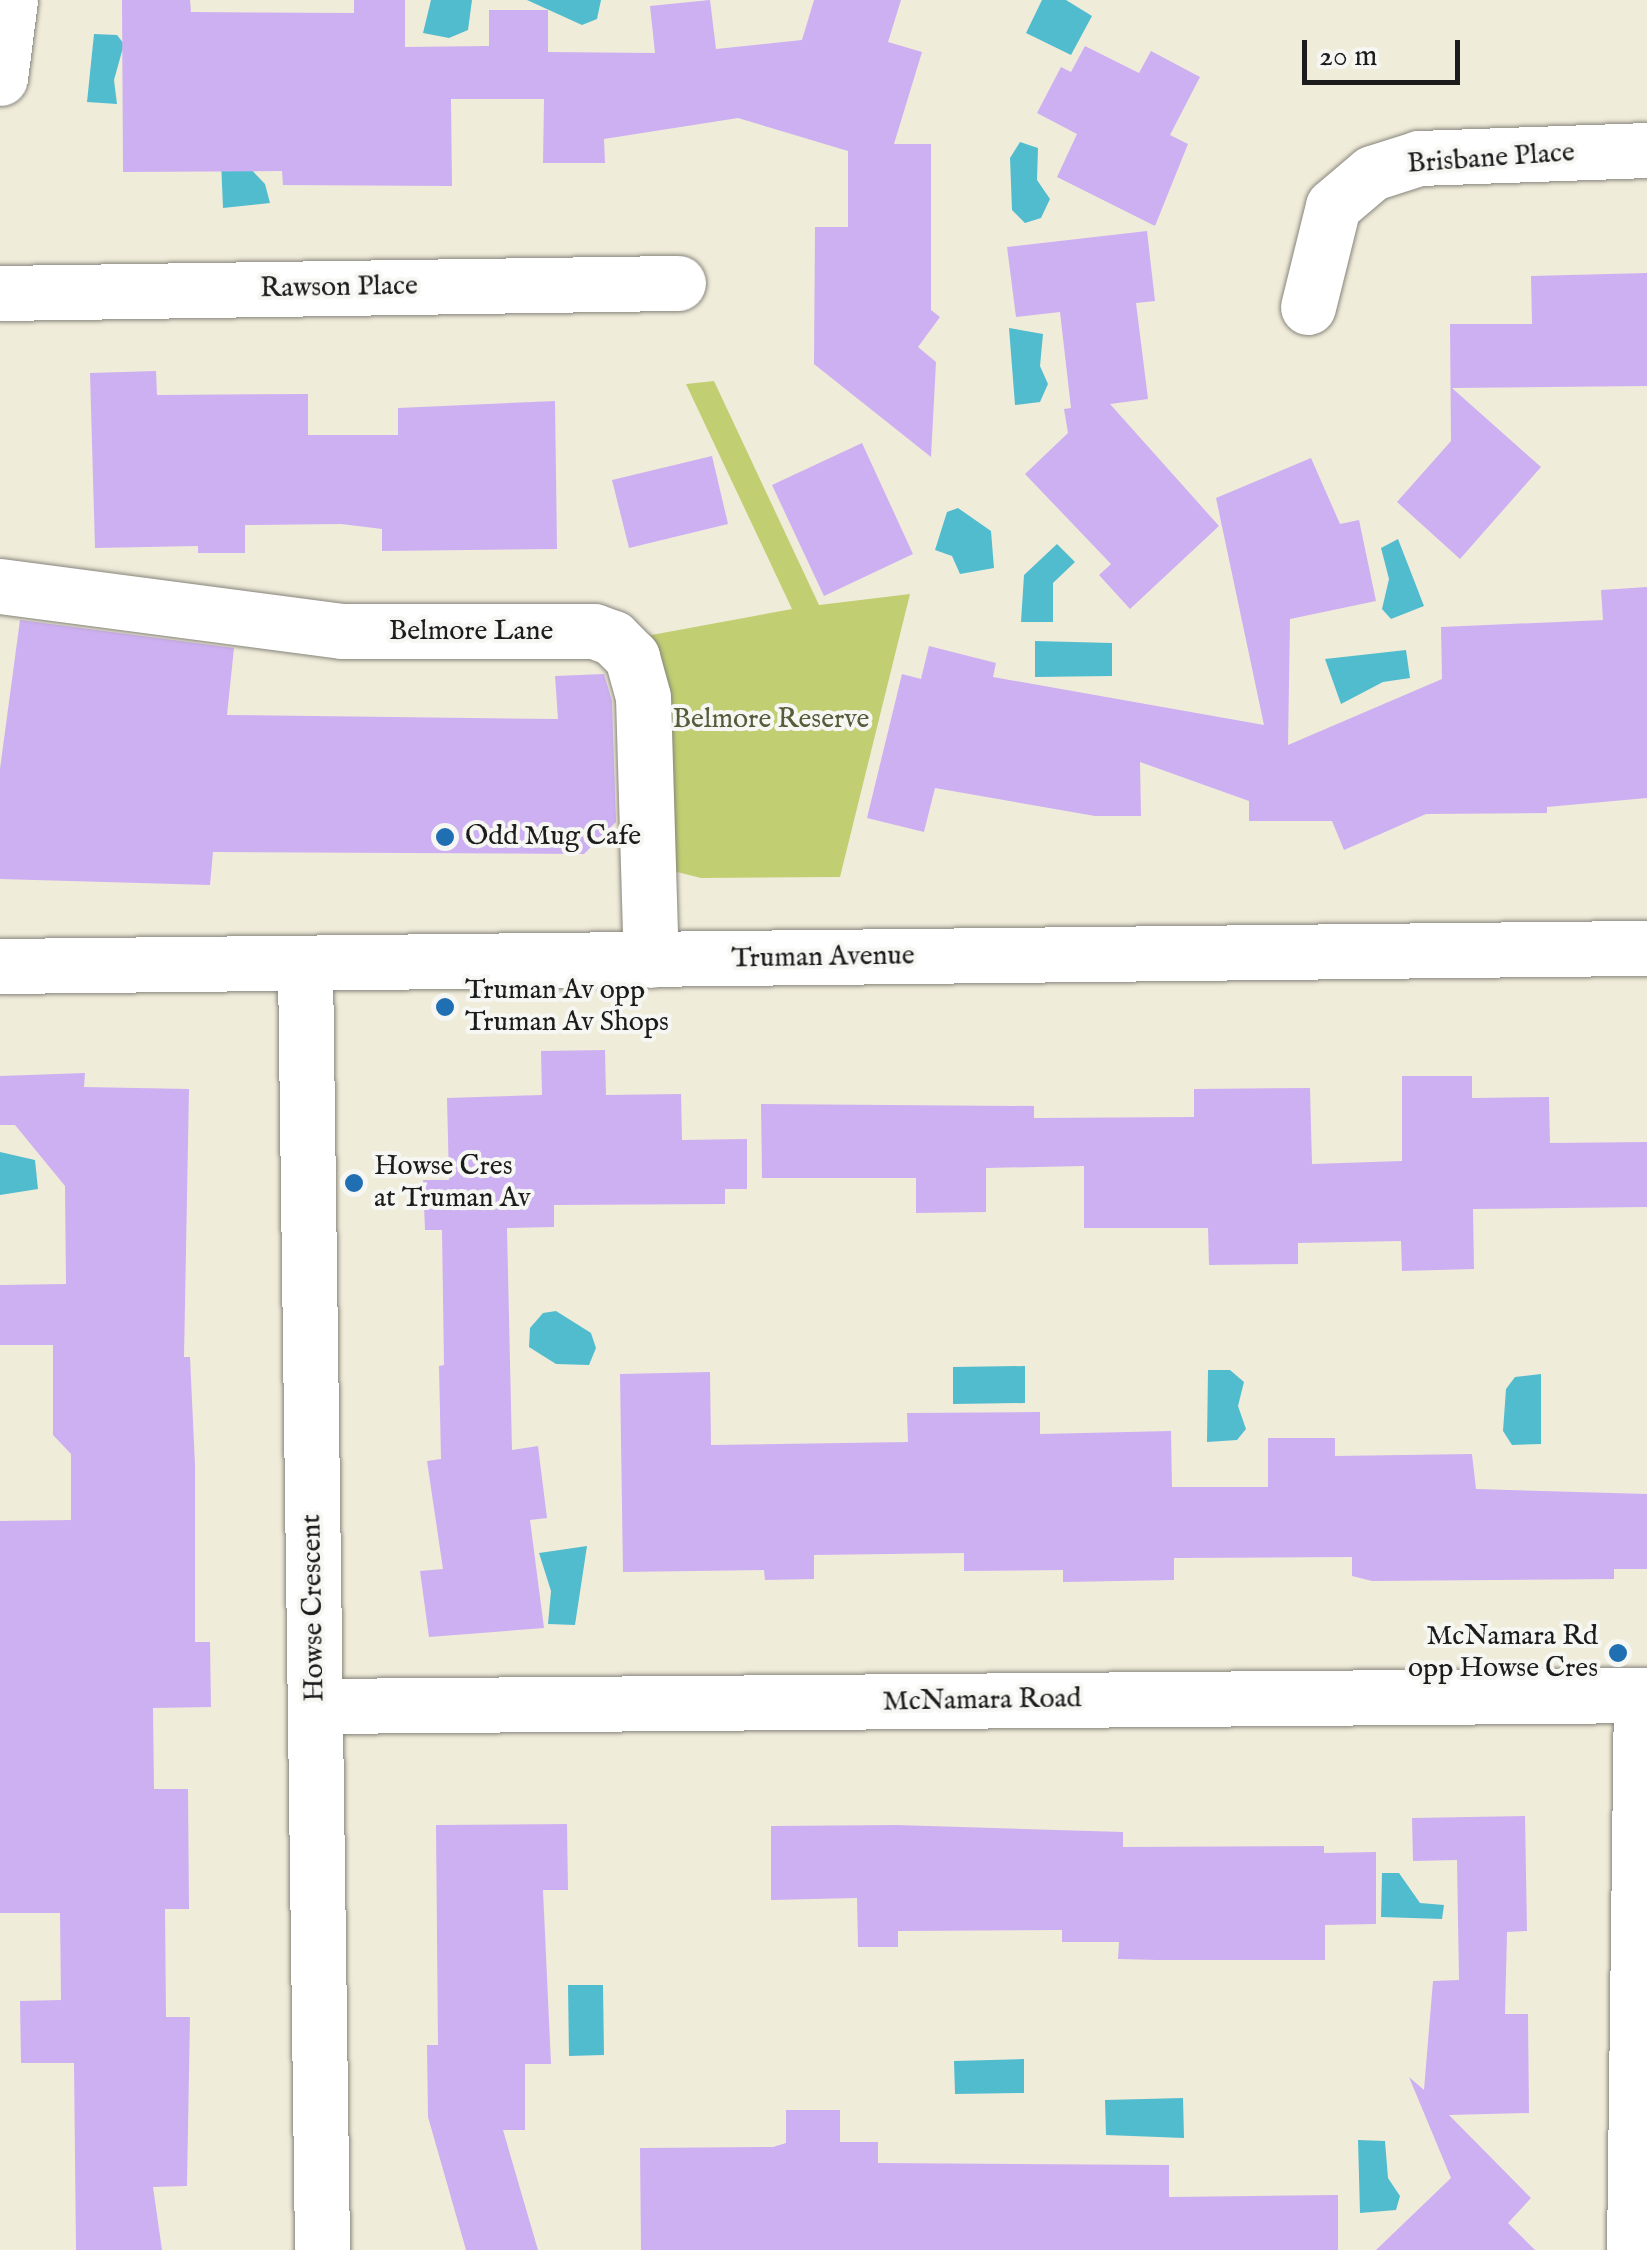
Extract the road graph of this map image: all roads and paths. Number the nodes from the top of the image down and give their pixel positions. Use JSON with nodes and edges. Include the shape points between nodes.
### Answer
{"nodes":[{"id":1,"x":10,"y":0,"type":"edge"},
{"id":2,"x":0,"y":78,"type":"edge"},
{"id":3,"x":1647,"y":150,"type":"edge"},
{"id":4,"x":678,"y":283,"type":"dead end"},
{"id":5,"x":0,"y":293,"type":"edge"},
{"id":6,"x":1308,"y":308,"type":"dead end"},
{"id":7,"x":0,"y":586,"type":"edge"},
{"id":8,"x":1647,"y":948,"type":"edge"},
{"id":9,"x":651,"y":960,"type":"junction"},
{"id":10,"x":0,"y":966,"type":"edge"},
{"id":11,"x":305,"y":966,"type":"junction"},
{"id":12,"x":1644,"y":1695,"type":"edge"},
{"id":13,"x":316,"y":1706,"type":"junction"},
{"id":14,"x":322,"y":2250,"type":"edge"},
{"id":15,"x":1634,"y":2250,"type":"edge"}],
"edges":[{"from":1,"to":2,"type":"street"},
{"from":3,"to":6,"type":"street","name":"Brisbane Place","via":[[1419,158],[1372,174],[1333,206]]},
{"from":4,"to":5,"type":"street","name":"Rawson Place"},
{"from":7,"to":9,"type":"street","name":"Belmore Lane","via":[[342,631],[594,631],[613,638],[632,657],[643,697]]},
{"from":8,"to":9,"type":"street","name":"Truman Avenue"},
{"from":9,"to":11,"type":"street","name":"Truman Avenue"},
{"from":10,"to":11,"type":"street","name":"Truman Avenue"},
{"from":11,"to":13,"type":"street","name":"Howse Crescent"},
{"from":12,"to":13,"type":"street","name":"McNamara Road"},
{"from":12,"to":15,"type":"street"},
{"from":13,"to":14,"type":"street","name":"Howse Crescent"}]}
